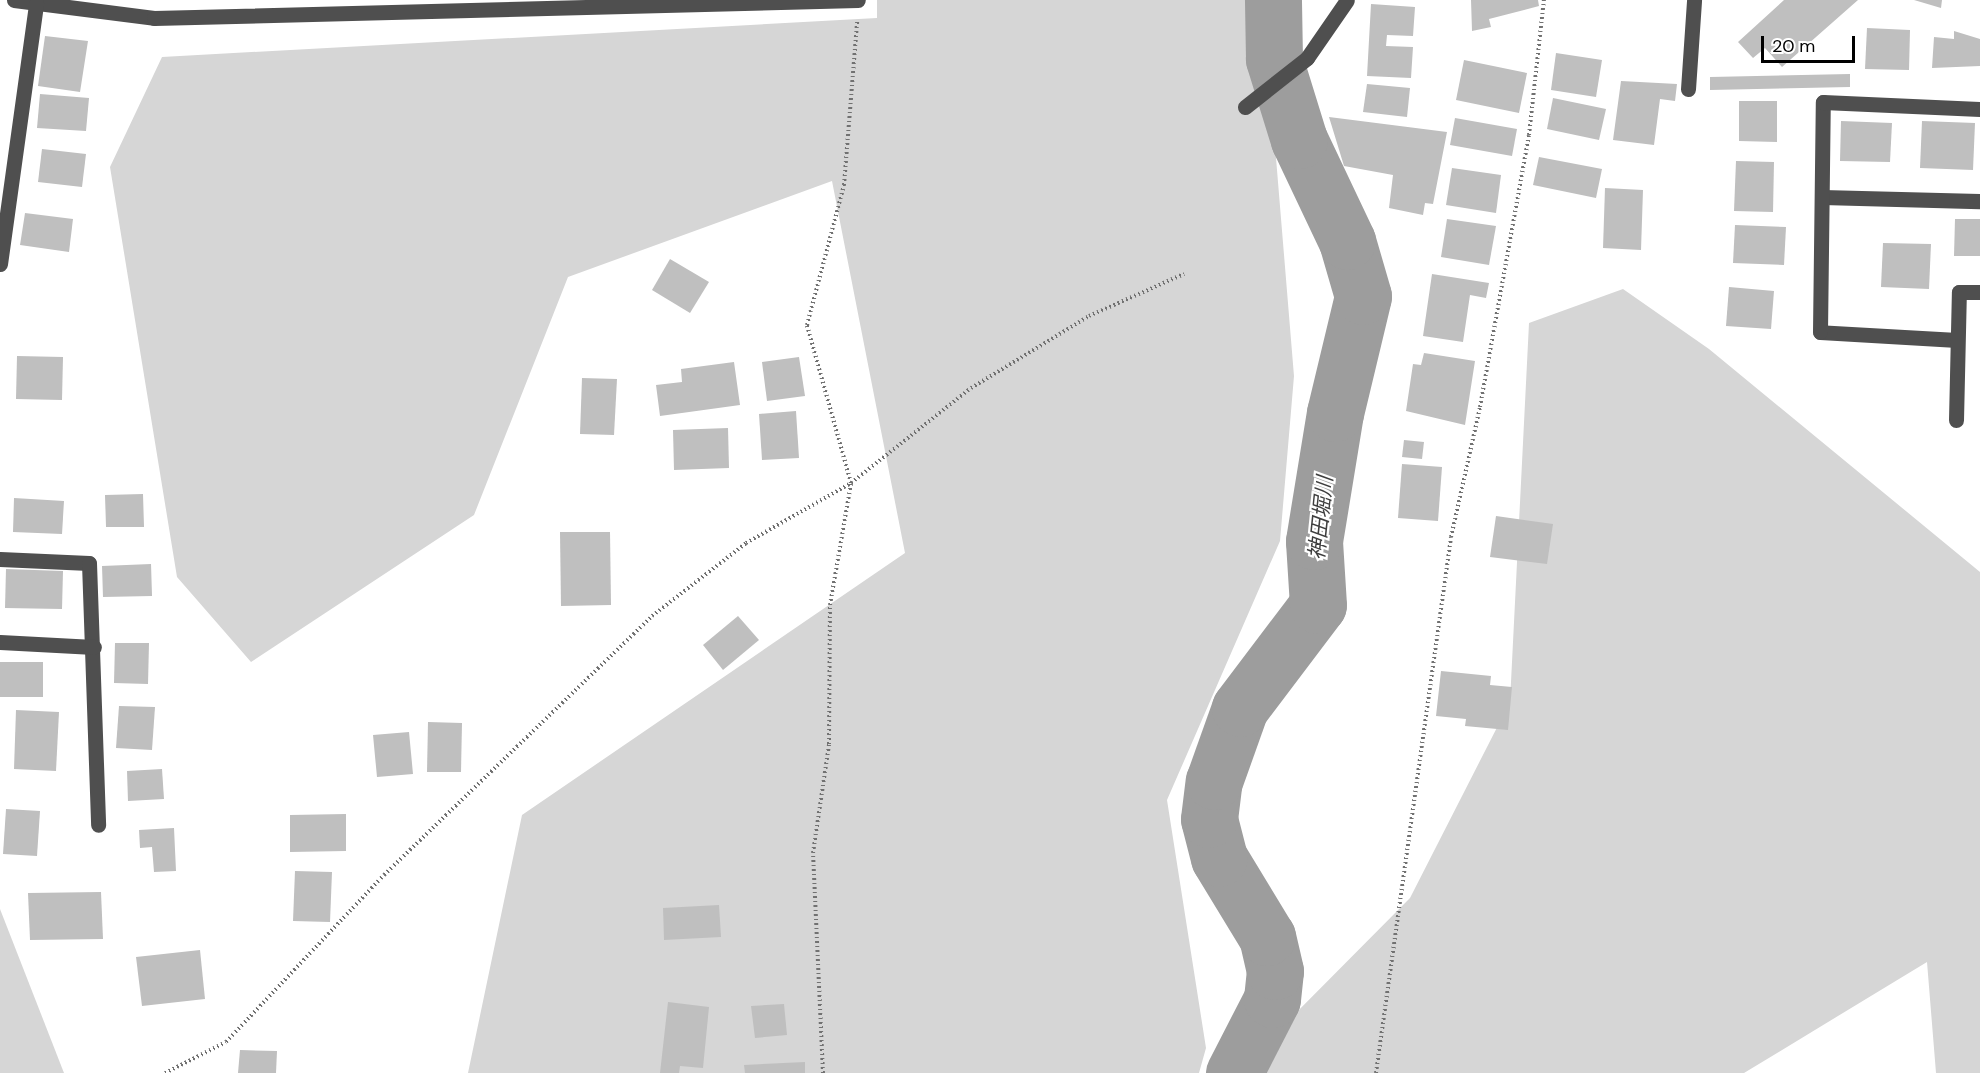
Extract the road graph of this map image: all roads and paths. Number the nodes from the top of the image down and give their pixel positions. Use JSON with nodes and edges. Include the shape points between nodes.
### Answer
{"nodes":[{"id":1,"x":14,"y":0,"type":"edge"},
{"id":2,"x":858,"y":0,"type":"edge"},
{"id":3,"x":1347,"y":0,"type":"edge"},
{"id":4,"x":1544,"y":0,"type":"edge"},
{"id":5,"x":1694,"y":0,"type":"edge"},
{"id":6,"x":36,"y":3,"type":"junction"},
{"id":7,"x":1688,"y":88,"type":"dead end"},
{"id":8,"x":1245,"y":107,"type":"dead end"},
{"id":9,"x":1980,"y":109,"type":"edge"},
{"id":10,"x":1822,"y":197,"type":"junction"},
{"id":11,"x":1980,"y":201,"type":"edge"},
{"id":12,"x":0,"y":264,"type":"edge"},
{"id":13,"x":1184,"y":274,"type":"dead end"},
{"id":14,"x":1980,"y":292,"type":"edge"},
{"id":15,"x":1957,"y":339,"type":"junction"},
{"id":16,"x":1956,"y":420,"type":"dead end"},
{"id":17,"x":851,"y":483,"type":"junction"},
{"id":18,"x":0,"y":559,"type":"edge"},
{"id":19,"x":0,"y":642,"type":"edge"},
{"id":20,"x":94,"y":647,"type":"junction"},
{"id":21,"x":98,"y":825,"type":"dead end"},
{"id":22,"x":165,"y":1073,"type":"edge"},
{"id":23,"x":823,"y":1073,"type":"edge"},
{"id":24,"x":1376,"y":1073,"type":"edge"}],
"edges":[{"from":1,"to":6,"type":"street"},
{"from":2,"to":6,"type":"street","via":[[154,18]]},
{"from":2,"to":17,"type":"path","via":[[844,185],[807,325]]},
{"from":3,"to":8,"type":"street","via":[[1307,58]]},
{"from":4,"to":24,"type":"path","via":[[1529,135],[1480,407],[1450,537]]},
{"from":5,"to":7,"type":"street"},
{"from":6,"to":12,"type":"street"},
{"from":9,"to":10,"type":"street","via":[[1823,102]]},
{"from":10,"to":11,"type":"street"},
{"from":10,"to":15,"type":"street","via":[[1820,332]]},
{"from":13,"to":17,"type":"path","via":[[1089,316],[971,388]]},
{"from":14,"to":15,"type":"street","via":[[1959,292]]},
{"from":15,"to":16,"type":"street"},
{"from":17,"to":22,"type":"path","via":[[746,543],[652,616],[384,875],[226,1041]]},
{"from":17,"to":23,"type":"path","via":[[830,605],[829,744],[813,853]]},
{"from":18,"to":20,"type":"street","via":[[89,563]]},
{"from":19,"to":20,"type":"street"},
{"from":20,"to":21,"type":"street"}]}
